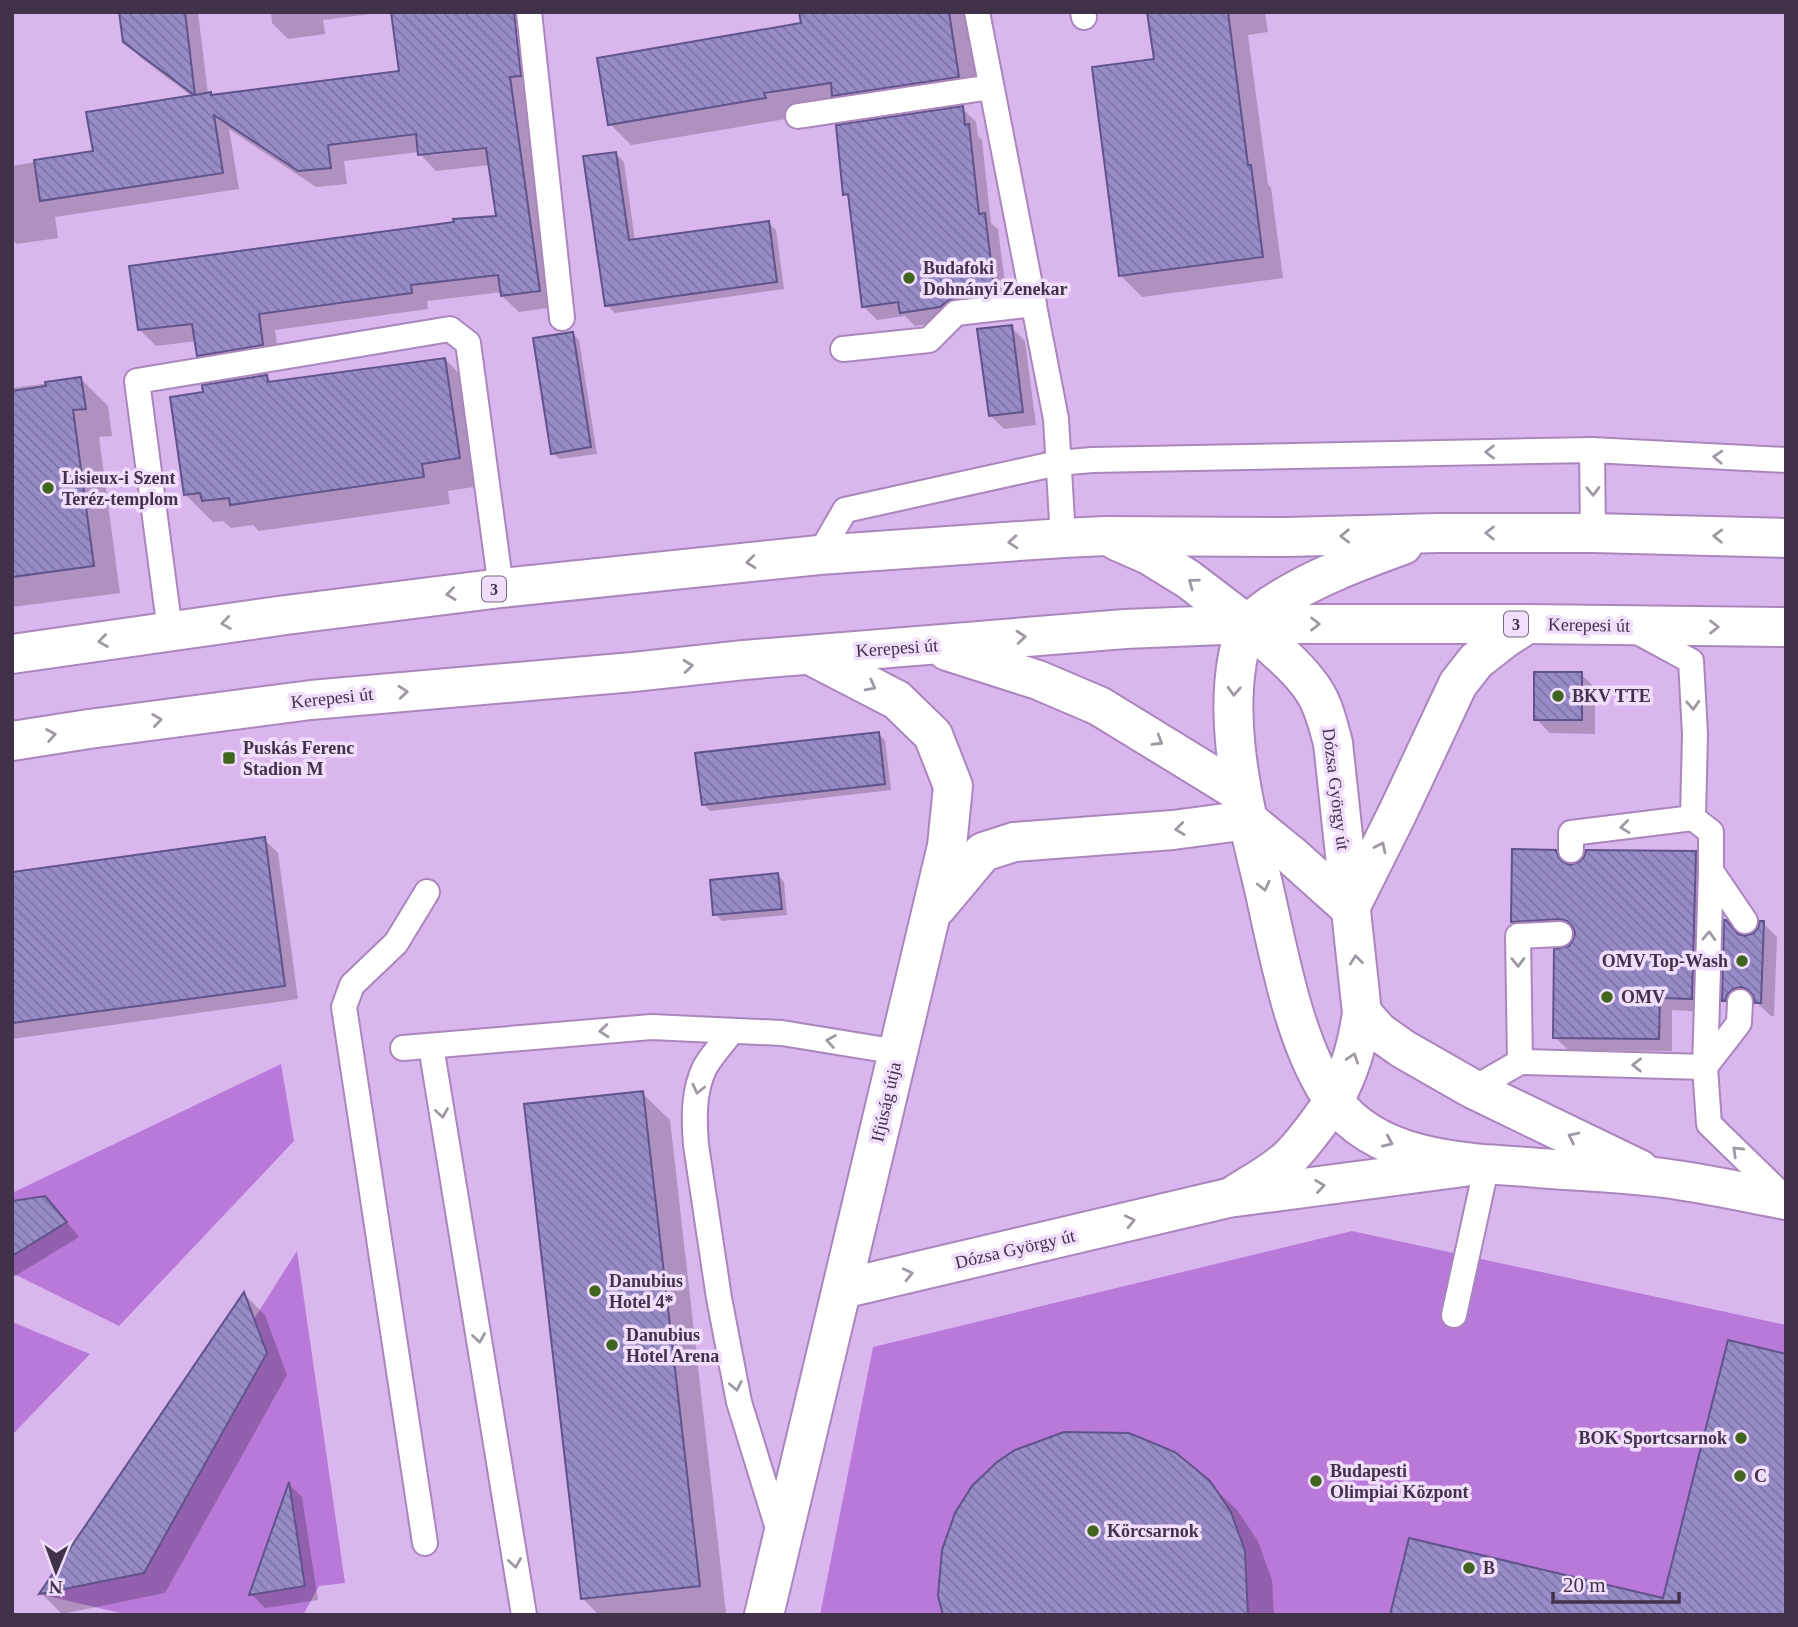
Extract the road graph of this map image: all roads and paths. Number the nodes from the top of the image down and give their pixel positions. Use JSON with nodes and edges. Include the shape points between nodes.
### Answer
{"nodes":[{"id":1,"x":529,"y":12,"type":"edge"},
{"id":2,"x":977,"y":12,"type":"edge"},
{"id":3,"x":991,"y":87,"type":"junction"},
{"id":4,"x":798,"y":116,"type":"dead end"},
{"id":5,"x":1034,"y":304,"type":"junction"},
{"id":6,"x":562,"y":318,"type":"dead end"},
{"id":7,"x":843,"y":349,"type":"dead end"},
{"id":8,"x":1592,"y":450,"type":"junction"},
{"id":9,"x":1786,"y":460,"type":"edge"},
{"id":10,"x":1058,"y":463,"type":"junction"},
{"id":11,"x":1438,"y":533,"type":"junction"},
{"id":12,"x":1593,"y":533,"type":"junction"},
{"id":13,"x":1106,"y":536,"type":"junction"},
{"id":14,"x":1063,"y":538,"type":"junction"},
{"id":15,"x":1786,"y":538,"type":"edge"},
{"id":16,"x":819,"y":555,"type":"junction"},
{"id":17,"x":501,"y":588,"type":"junction"},
{"id":18,"x":1247,"y":624,"type":"junction"},
{"id":19,"x":1527,"y":624,"type":"junction"},
{"id":20,"x":1627,"y":626,"type":"junction"},
{"id":21,"x":1786,"y":627,"type":"edge"},
{"id":22,"x":170,"y":631,"type":"junction"},
{"id":23,"x":929,"y":645,"type":"junction"},
{"id":24,"x":12,"y":654,"type":"edge"},
{"id":25,"x":810,"y":654,"type":"junction"},
{"id":26,"x":12,"y":741,"type":"edge"},
{"id":27,"x":1245,"y":806,"type":"junction"},
{"id":28,"x":1693,"y":818,"type":"junction"},
{"id":29,"x":1571,"y":850,"type":"dead end"},
{"id":30,"x":1711,"y":871,"type":"junction"},
{"id":31,"x":427,"y":892,"type":"dead end"},
{"id":32,"x":1350,"y":908,"type":"junction"},
{"id":33,"x":931,"y":914,"type":"junction"},
{"id":34,"x":1745,"y":921,"type":"dead end"},
{"id":35,"x":1560,"y":934,"type":"dead end"},
{"id":36,"x":1740,"y":1002,"type":"dead end"},
{"id":37,"x":1362,"y":1013,"type":"junction"},
{"id":38,"x":732,"y":1031,"type":"junction"},
{"id":39,"x":431,"y":1046,"type":"junction"},
{"id":40,"x":403,"y":1048,"type":"dead end"},
{"id":41,"x":898,"y":1052,"type":"junction"},
{"id":42,"x":1520,"y":1062,"type":"junction"},
{"id":43,"x":1705,"y":1067,"type":"junction"},
{"id":44,"x":1474,"y":1089,"type":"junction"},
{"id":45,"x":1334,"y":1101,"type":"junction"},
{"id":46,"x":1487,"y":1164,"type":"junction"},
{"id":47,"x":1657,"y":1177,"type":"junction"},
{"id":48,"x":1228,"y":1198,"type":"junction"},
{"id":49,"x":1786,"y":1200,"type":"edge"},
{"id":50,"x":842,"y":1289,"type":"junction"},
{"id":51,"x":1454,"y":1315,"type":"dead end"},
{"id":52,"x":782,"y":1540,"type":"junction"},
{"id":53,"x":425,"y":1543,"type":"dead end"},
{"id":54,"x":524,"y":1615,"type":"edge"},
{"id":55,"x":764,"y":1615,"type":"edge"}],
"edges":[{"from":1,"to":6,"type":"lane"},
{"from":2,"to":3,"type":"lane"},
{"from":3,"to":4,"type":"lane"},
{"from":3,"to":5,"type":"lane"},
{"from":5,"to":7,"type":"lane","via":[[956,313],[929,340]]},
{"from":5,"to":10,"type":"lane","via":[[1056,419]]},
{"from":9,"to":8,"type":"lane","one_way":true},
{"from":8,"to":10,"type":"lane","one_way":true},
{"from":8,"to":12,"type":"lane","one_way":true},
{"from":10,"to":14,"type":"lane"},
{"from":10,"to":16,"type":"lane","via":[[845,510]]},
{"from":12,"to":11,"type":"main road","number":"3","one_way":true},
{"from":11,"to":13,"type":"main road","number":"3","one_way":true},
{"from":11,"to":18,"type":"main road","via":[[1299,588]]},
{"from":15,"to":12,"type":"main road","number":"3","one_way":true},
{"from":13,"to":14,"type":"main road","number":"3"},
{"from":18,"to":13,"type":"main road","one_way":true,"via":[[1188,579]]},
{"from":14,"to":16,"type":"main road","number":"3","one_way":true},
{"from":16,"to":17,"type":"main road","number":"3","one_way":true},
{"from":17,"to":22,"type":"main road","number":"3","one_way":true},
{"from":17,"to":22,"type":"lane","via":[[468,343],[450,329],[137,382]]},
{"from":18,"to":19,"type":"main road","name":"Kerepesi út","number":"3","one_way":true},
{"from":23,"to":18,"type":"main road","name":"Kerepesi út","number":"3","one_way":true},
{"from":18,"to":27,"type":"main road","name":"Dózsa György út","one_way":true,"via":[[1240,642],[1234,700]]},
{"from":18,"to":32,"type":"main road","name":"Dózsa György út","via":[[1295,667],[1325,714],[1333,743]]},
{"from":19,"to":20,"type":"main road","name":"Kerepesi út","number":"3"},
{"from":32,"to":19,"type":"main road","one_way":true,"via":[[1458,684],[1476,661]]},
{"from":20,"to":21,"type":"main road","name":"Kerepesi út","number":"3","one_way":true},
{"from":20,"to":28,"type":"lane","one_way":true,"via":[[1691,661]]},
{"from":22,"to":24,"type":"main road","number":"3","one_way":true},
{"from":23,"to":25,"type":"main road","name":"Kerepesi út","number":"3"},
{"from":23,"to":27,"type":"main road","one_way":true,"via":[[1038,680],[1099,706]]},
{"from":26,"to":25,"type":"main road","name":"Kerepesi út","number":"3","one_way":true,"via":[[311,700]]},
{"from":25,"to":33,"type":"main road","name":"Ifjúság útja","one_way":true,"via":[[897,700],[933,735],[953,786],[947,846]]},
{"from":27,"to":32,"type":"main road"},
{"from":27,"to":33,"type":"main road","one_way":true,"via":[[1173,830],[1014,842],[983,852]]},
{"from":27,"to":45,"type":"main road","name":"Dózsa György út","one_way":true,"via":[[1290,998],[1315,1068]]},
{"from":28,"to":29,"type":"lane","one_way":true,"via":[[1571,833]]},
{"from":28,"to":30,"type":"lane","via":[[1711,832]]},
{"from":30,"to":34,"type":"lane"},
{"from":43,"to":30,"type":"lane","one_way":true},
{"from":31,"to":53,"type":"lane","via":[[396,943],[352,985],[344,1007]]},
{"from":37,"to":32,"type":"main road","name":"Dózsa György út","one_way":true},
{"from":33,"to":41,"type":"main road","name":"Ifjúság útja"},
{"from":35,"to":42,"type":"lane","one_way":true,"via":[[1518,936]]},
{"from":36,"to":43,"type":"lane","via":[[1739,1023]]},
{"from":37,"to":44,"type":"main road","name":"Dózsa György út","via":[[1403,1049]]},
{"from":45,"to":37,"type":"main road","one_way":true,"via":[[1355,1053]]},
{"from":38,"to":39,"type":"lane","one_way":true,"via":[[651,1027]]},
{"from":41,"to":38,"type":"lane","one_way":true,"via":[[782,1033]]},
{"from":38,"to":52,"type":"lane","one_way":true,"via":[[698,1084],[696,1145],[739,1402]]},
{"from":39,"to":40,"type":"lane"},
{"from":39,"to":54,"type":"lane","one_way":true},
{"from":41,"to":50,"type":"main road","name":"Ifjúság útja"},
{"from":43,"to":42,"type":"lane","one_way":true},
{"from":42,"to":44,"type":"lane"},
{"from":49,"to":43,"type":"lane","one_way":true,"via":[[1709,1124]]},
{"from":47,"to":44,"type":"main road","name":"Dózsa György út","one_way":true},
{"from":45,"to":46,"type":"main road","name":"Dózsa György út","one_way":true,"via":[[1364,1129],[1399,1147]]},
{"from":45,"to":48,"type":"main road","name":"Dózsa György út","via":[[1290,1157]]},
{"from":46,"to":47,"type":"main road","name":"Dózsa György út"},
{"from":48,"to":46,"type":"main road","name":"Dózsa György út","one_way":true},
{"from":46,"to":51,"type":"lane"},
{"from":47,"to":49,"type":"main road","name":"Dózsa György út"},
{"from":50,"to":48,"type":"main road","name":"Dózsa György út","one_way":true},
{"from":50,"to":52,"type":"main road","name":"Ifjúság útja"},
{"from":52,"to":55,"type":"main road","name":"Ifjúság útja"}]}
